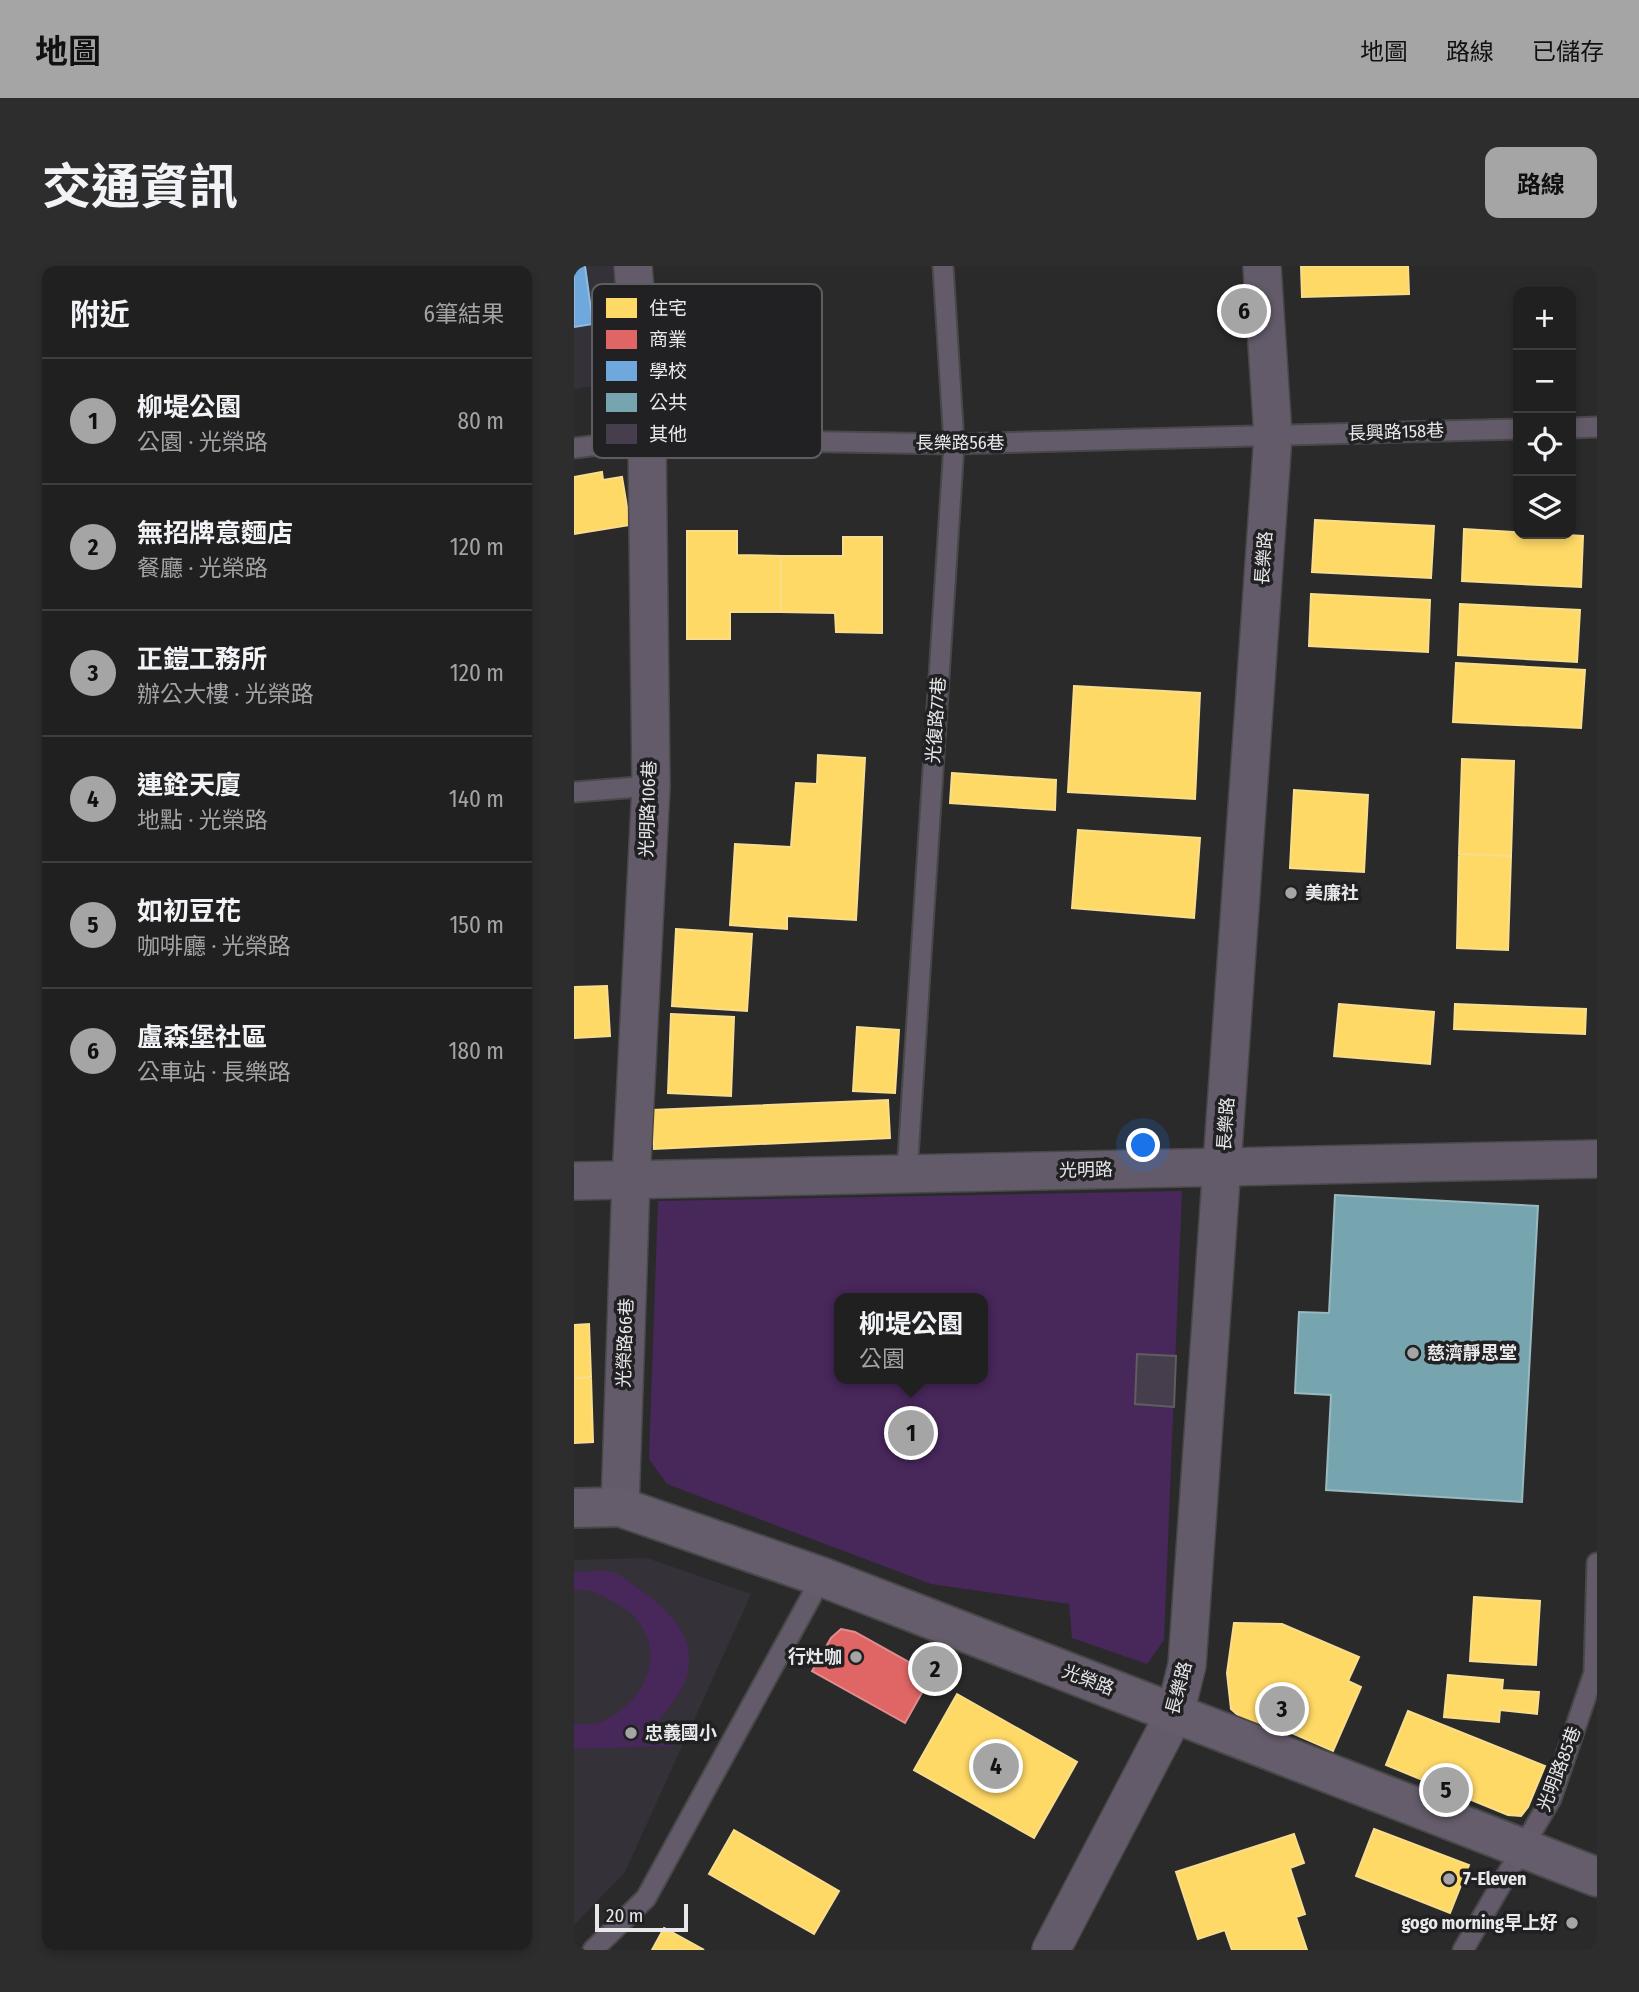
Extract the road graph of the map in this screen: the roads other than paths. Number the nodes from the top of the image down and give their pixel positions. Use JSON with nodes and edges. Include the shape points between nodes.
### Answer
{"nodes":[{"id":1,"x":633,"y":266,"type":"edge"},
{"id":2,"x":943,"y":266,"type":"edge"},
{"id":3,"x":1262,"y":266,"type":"edge"},
{"id":4,"x":634,"y":284,"type":"edge"},
{"id":5,"x":1597,"y":427,"type":"edge"},
{"id":6,"x":1576,"y":428,"type":"edge"},
{"id":7,"x":1513,"y":429,"type":"edge"},
{"id":8,"x":1273,"y":436,"type":"junction"},
{"id":9,"x":822,"y":442,"type":"edge"},
{"id":10,"x":954,"y":444,"type":"junction"},
{"id":11,"x":592,"y":446,"type":"edge"},
{"id":12,"x":574,"y":448,"type":"edge"},
{"id":13,"x":647,"y":458,"type":"edge"},
{"id":14,"x":651,"y":786,"type":"junction"},
{"id":15,"x":574,"y":792,"type":"edge"},
{"id":16,"x":1597,"y":1159,"type":"edge"},
{"id":17,"x":1223,"y":1167,"type":"junction"},
{"id":18,"x":907,"y":1174,"type":"junction"},
{"id":19,"x":631,"y":1180,"type":"junction"},
{"id":20,"x":574,"y":1181,"type":"edge"},
{"id":21,"x":620,"y":1507,"type":"junction"},
{"id":22,"x":574,"y":1508,"type":"edge"},
{"id":23,"x":1597,"y":1563,"type":"edge"},
{"id":24,"x":822,"y":1577,"type":"junction"},
{"id":25,"x":1175,"y":1713,"type":"junction"},
{"id":26,"x":1523,"y":1847,"type":"junction"},
{"id":27,"x":1597,"y":1877,"type":"edge"},
{"id":28,"x":593,"y":1950,"type":"edge"},
{"id":29,"x":1051,"y":1950,"type":"edge"},
{"id":30,"x":1463,"y":1950,"type":"edge"}],
"edges":[{"from":1,"to":4,"type":"street","name":"光明路106巷"},
{"from":2,"to":10,"type":"lane","name":"光復路77巷"},
{"from":3,"to":8,"type":"street","name":"長樂路"},
{"from":5,"to":6,"type":"lane"},
{"from":7,"to":8,"type":"lane","name":"長興路158巷"},
{"from":8,"to":10,"type":"lane","name":"長樂路56巷"},
{"from":8,"to":17,"type":"street","name":"長樂路"},
{"from":9,"to":10,"type":"lane","name":"長樂路56巷"},
{"from":10,"to":18,"type":"lane","name":"光復路77巷"},
{"from":11,"to":12,"type":"lane","name":"長樂路56巷"},
{"from":13,"to":14,"type":"street","name":"光明路106巷"},
{"from":14,"to":15,"type":"lane"},
{"from":14,"to":19,"type":"street","name":"光明路106巷"},
{"from":16,"to":17,"type":"street","name":"光明路"},
{"from":17,"to":18,"type":"street","name":"光明路"},
{"from":17,"to":25,"type":"street","name":"長樂路","via":[[1187,1665]]},
{"from":18,"to":19,"type":"street","name":"光明路"},
{"from":19,"to":20,"type":"street","name":"光明路"},
{"from":19,"to":21,"type":"street","name":"光榮路66巷"},
{"from":21,"to":22,"type":"street","name":"光榮路"},
{"from":21,"to":24,"type":"street","name":"光榮路"},
{"from":23,"to":26,"type":"lane","name":"光明路85巷","via":[[1594,1673],[1551,1799]]},
{"from":24,"to":25,"type":"street","name":"光榮路"},
{"from":24,"to":28,"type":"lane","via":[[646,1898]]},
{"from":25,"to":26,"type":"street","name":"光榮路"},
{"from":25,"to":29,"type":"street","name":"長樂路"},
{"from":26,"to":27,"type":"street","name":"光榮路"},
{"from":26,"to":30,"type":"lane","name":"光明路85巷"}]}
